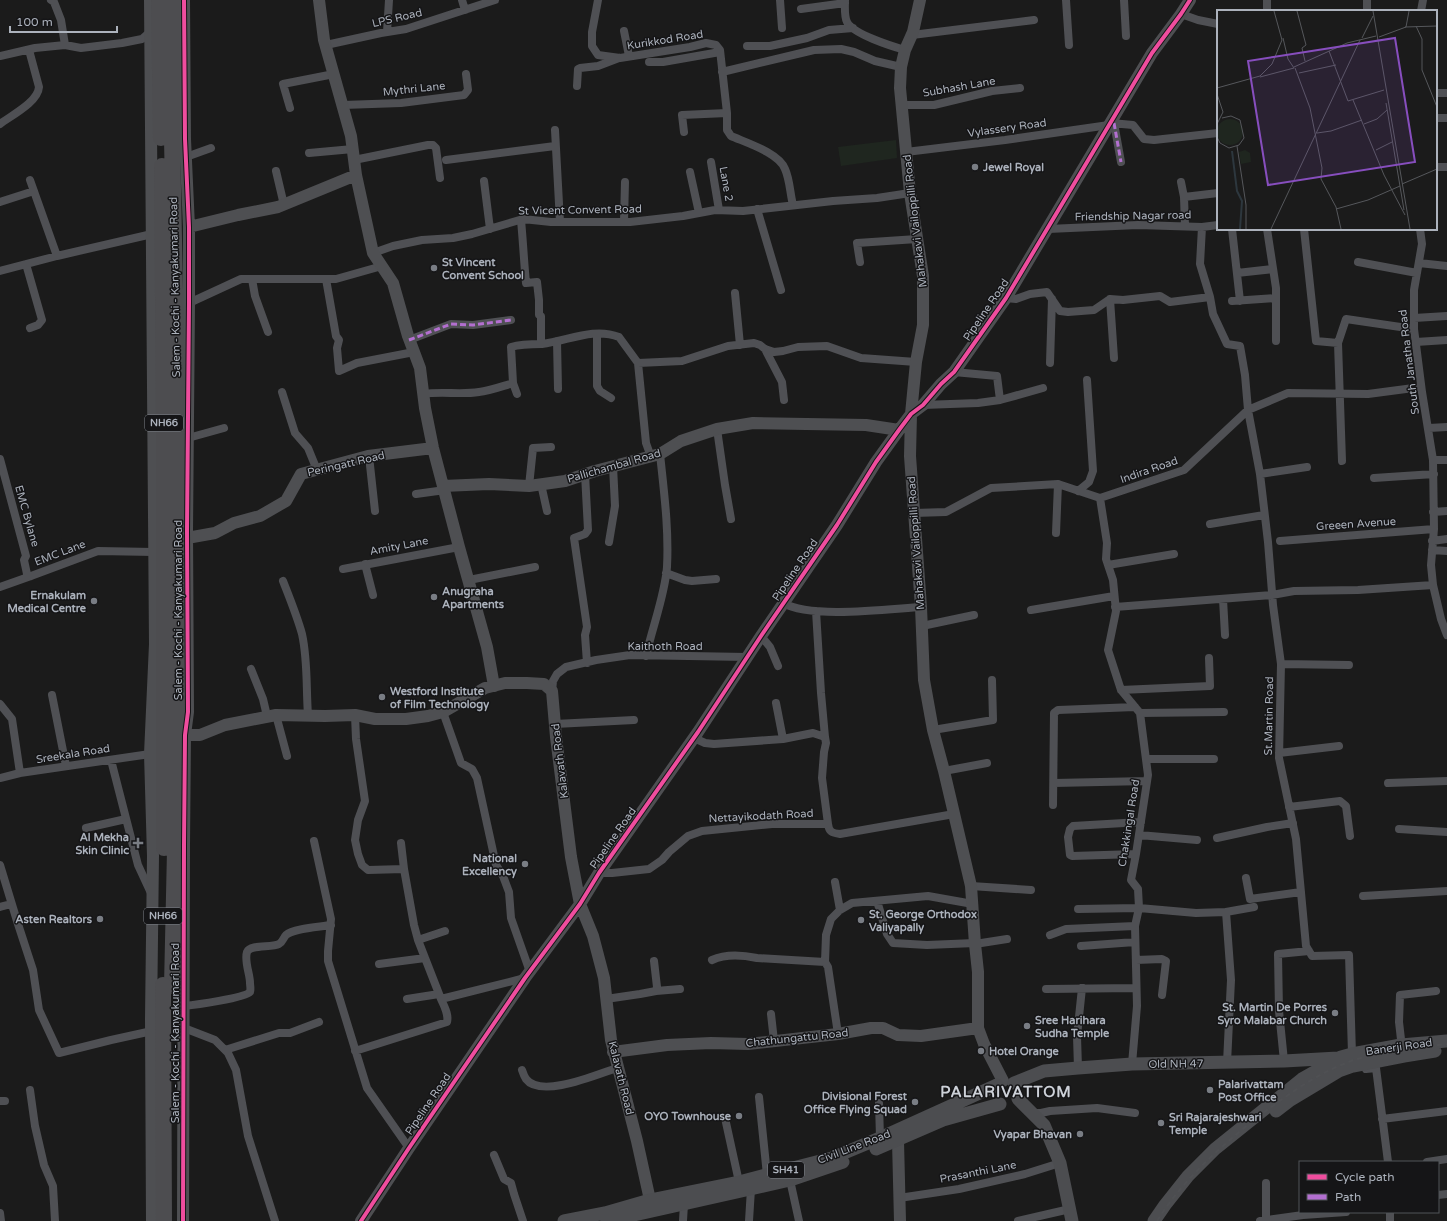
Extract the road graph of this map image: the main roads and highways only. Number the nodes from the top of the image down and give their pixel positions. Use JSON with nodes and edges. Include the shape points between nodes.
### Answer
{"nodes":[{"id":1,"x":159,"y":0,"type":"edge"},
{"id":2,"x":172,"y":0,"type":"edge"},
{"id":3,"x":166,"y":61,"type":"junction"},
{"id":4,"x":165,"y":557,"type":"junction"},
{"id":5,"x":169,"y":846,"type":"junction"},
{"id":6,"x":1447,"y":1041,"type":"edge"},
{"id":7,"x":1403,"y":1050,"type":"junction"},
{"id":8,"x":1447,"y":1050,"type":"edge"},
{"id":9,"x":1348,"y":1059,"type":"junction"},
{"id":10,"x":1005,"y":1083,"type":"junction"},
{"id":11,"x":1018,"y":1099,"type":"junction"},
{"id":12,"x":1000,"y":1104,"type":"junction"},
{"id":13,"x":745,"y":1185,"type":"junction"},
{"id":14,"x":716,"y":1192,"type":"junction"},
{"id":15,"x":1071,"y":1215,"type":"edge"},
{"id":16,"x":637,"y":1218,"type":"edge"},
{"id":17,"x":164,"y":1221,"type":"edge"},
{"id":18,"x":174,"y":1221,"type":"edge"},
{"id":19,"x":564,"y":1221,"type":"edge"},
{"id":20,"x":607,"y":1221,"type":"edge"},
{"id":21,"x":1154,"y":1221,"type":"edge"},
{"id":22,"x":1164,"y":1221,"type":"edge"}],
"edges":[{"from":1,"to":3,"type":"highway","name":"Salem - Kochi - Kanyakumari Road","number":"NH66"},
{"from":2,"to":3,"type":"highway","name":"Salem - Kochi - Kanyakumari Road","number":"NH66"},
{"from":3,"to":4,"type":"highway","name":"Salem - Kochi - Kanyakumari Road","number":"NH66","via":[[158,370]]},
{"from":3,"to":4,"type":"highway","name":"Salem - Kochi - Kanyakumari Road","number":"NH66","via":[[178,139],[178,408]]},
{"from":4,"to":5,"type":"highway","name":"Salem - Kochi - Kanyakumari Road","number":"NH66","via":[[178,714]]},
{"from":5,"to":17,"type":"highway","name":"Salem - Kochi - Kanyakumari Road","number":"NH66","bridge":true,"via":[[163,985]]},
{"from":5,"to":18,"type":"highway","name":"Salem - Kochi - Kanyakumari Road","number":"NH66"},
{"from":6,"to":7,"type":"main road","name":"Banerji Road"},
{"from":7,"to":8,"type":"main road","name":"Banerji Road"},
{"from":7,"to":9,"type":"main road","name":"Banerji Road"},
{"from":9,"to":10,"type":"main road","name":"Old NH 47","via":[[1132,1064],[1044,1071]]},
{"from":9,"to":21,"type":"main road","via":[[1302,1079],[1215,1149],[1188,1176]]},
{"from":9,"to":22,"type":"main road","via":[[1339,1071],[1289,1101],[1220,1155],[1192,1183]]},
{"from":10,"to":11,"type":"main road","via":[[1018,1087]]},
{"from":10,"to":12,"type":"main road","via":[[994,1092]]},
{"from":10,"to":13,"type":"main road","name":"Civil Line Road","number":"SH41","via":[[832,1158],[767,1175]]},
{"from":11,"to":12,"type":"main road","via":[[1008,1106]]},
{"from":11,"to":15,"type":"main road","via":[[1044,1125],[1060,1163]]},
{"from":12,"to":13,"type":"main road","name":"Civil Line Road","number":"SH41","via":[[943,1120],[831,1167],[790,1180]]},
{"from":13,"to":14,"type":"main road","name":"Civil Line Road","number":"SH41"},
{"from":14,"to":16,"type":"main road","name":"Civil Line Road","number":"SH41"},
{"from":14,"to":19,"type":"main road","name":"Civil Line Road","number":"SH41","via":[[650,1200],[605,1214]]},
{"from":16,"to":20,"type":"main road","name":"Civil Line Road","number":"SH41"}]}
